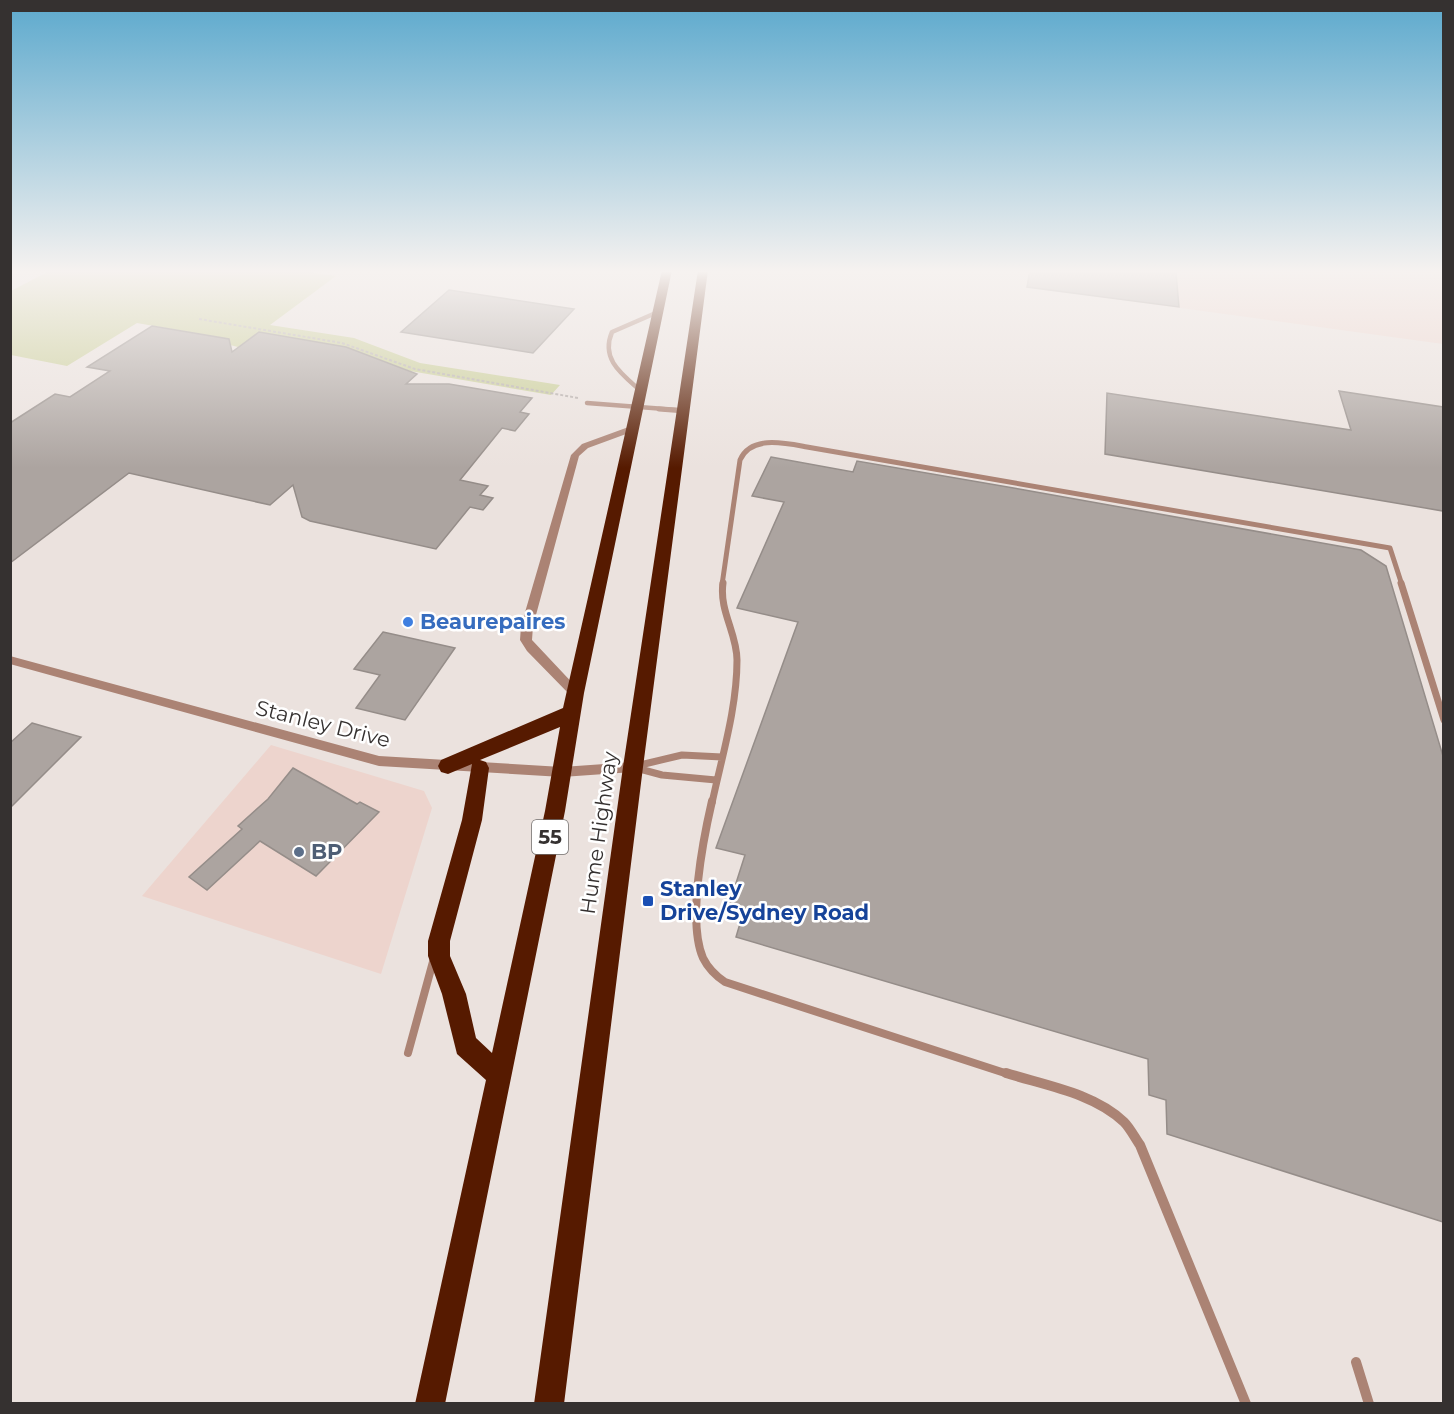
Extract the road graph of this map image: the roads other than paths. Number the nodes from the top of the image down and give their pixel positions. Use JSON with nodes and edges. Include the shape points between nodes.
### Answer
{"nodes":[{"id":1,"x":610,"y":336,"type":"edge"},
{"id":2,"x":653,"y":336,"type":"edge"},
{"id":3,"x":695,"y":336,"type":"edge"},
{"id":4,"x":587,"y":403,"type":"road end"},
{"id":5,"x":638,"y":410,"type":"junction"},
{"id":6,"x":685,"y":411,"type":"junction"},
{"id":7,"x":10,"y":660,"type":"edge"},
{"id":8,"x":574,"y":702,"type":"junction"},
{"id":9,"x":1443,"y":720,"type":"edge"},
{"id":10,"x":722,"y":757,"type":"junction"},
{"id":11,"x":448,"y":766,"type":"junction"},
{"id":12,"x":633,"y":767,"type":"junction"},
{"id":13,"x":479,"y":768,"type":"junction"},
{"id":14,"x":562,"y":772,"type":"junction"},
{"id":15,"x":716,"y":780,"type":"junction"},
{"id":16,"x":439,"y":941,"type":"junction"},
{"id":17,"x":408,"y":1053,"type":"dead end"},
{"id":18,"x":498,"y":1075,"type":"junction"},
{"id":19,"x":1356,"y":1362,"type":"dead end"},
{"id":20,"x":430,"y":1404,"type":"edge"},
{"id":21,"x":549,"y":1404,"type":"edge"},
{"id":22,"x":1246,"y":1404,"type":"edge"},
{"id":23,"x":1369,"y":1404,"type":"edge"}],
"edges":[{"from":1,"to":5,"type":"lane","via":[[607,356]]},
{"from":2,"to":5,"type":"highway","number":"55"},
{"from":3,"to":6,"type":"highway","name":"Hume Highway"},
{"from":4,"to":5,"type":"lane"},
{"from":5,"to":6,"type":"lane"},
{"from":5,"to":8,"type":"highway","number":"55"},
{"from":5,"to":8,"type":"street","via":[[575,455],[527,626],[526,640]]},
{"from":6,"to":12,"type":"highway","name":"Hume Highway"},
{"from":7,"to":11,"type":"street","name":"Stanley Drive","via":[[355,755]]},
{"from":8,"to":11,"type":"highway","via":[[543,729],[483,748]]},
{"from":8,"to":14,"type":"highway","number":"55"},
{"from":9,"to":10,"type":"lane","via":[[1390,548],[864,456],[760,443],[747,448],[741,456],[726,556],[721,612],[734,639],[737,658]]},
{"from":10,"to":12,"type":"lane","via":[[682,754]]},
{"from":10,"to":15,"type":"lane"},
{"from":11,"to":13,"type":"street","name":"Stanley Drive"},
{"from":12,"to":14,"type":"street","name":"Stanley Drive"},
{"from":12,"to":15,"type":"lane","via":[[662,775]]},
{"from":12,"to":21,"type":"highway","name":"Hume Highway"},
{"from":13,"to":14,"type":"street","name":"Stanley Drive"},
{"from":13,"to":16,"type":"highway","via":[[472,820]]},
{"from":14,"to":18,"type":"highway","number":"55"},
{"from":15,"to":22,"type":"lane","via":[[705,823],[698,886],[698,936],[712,973],[725,982],[1077,1095],[1125,1122],[1140,1145]]},
{"from":16,"to":17,"type":"lane"},
{"from":16,"to":18,"type":"highway","via":[[439,956],[454,994],[466,1045]]},
{"from":18,"to":20,"type":"highway","number":"55"},
{"from":19,"to":23,"type":"lane"}]}
